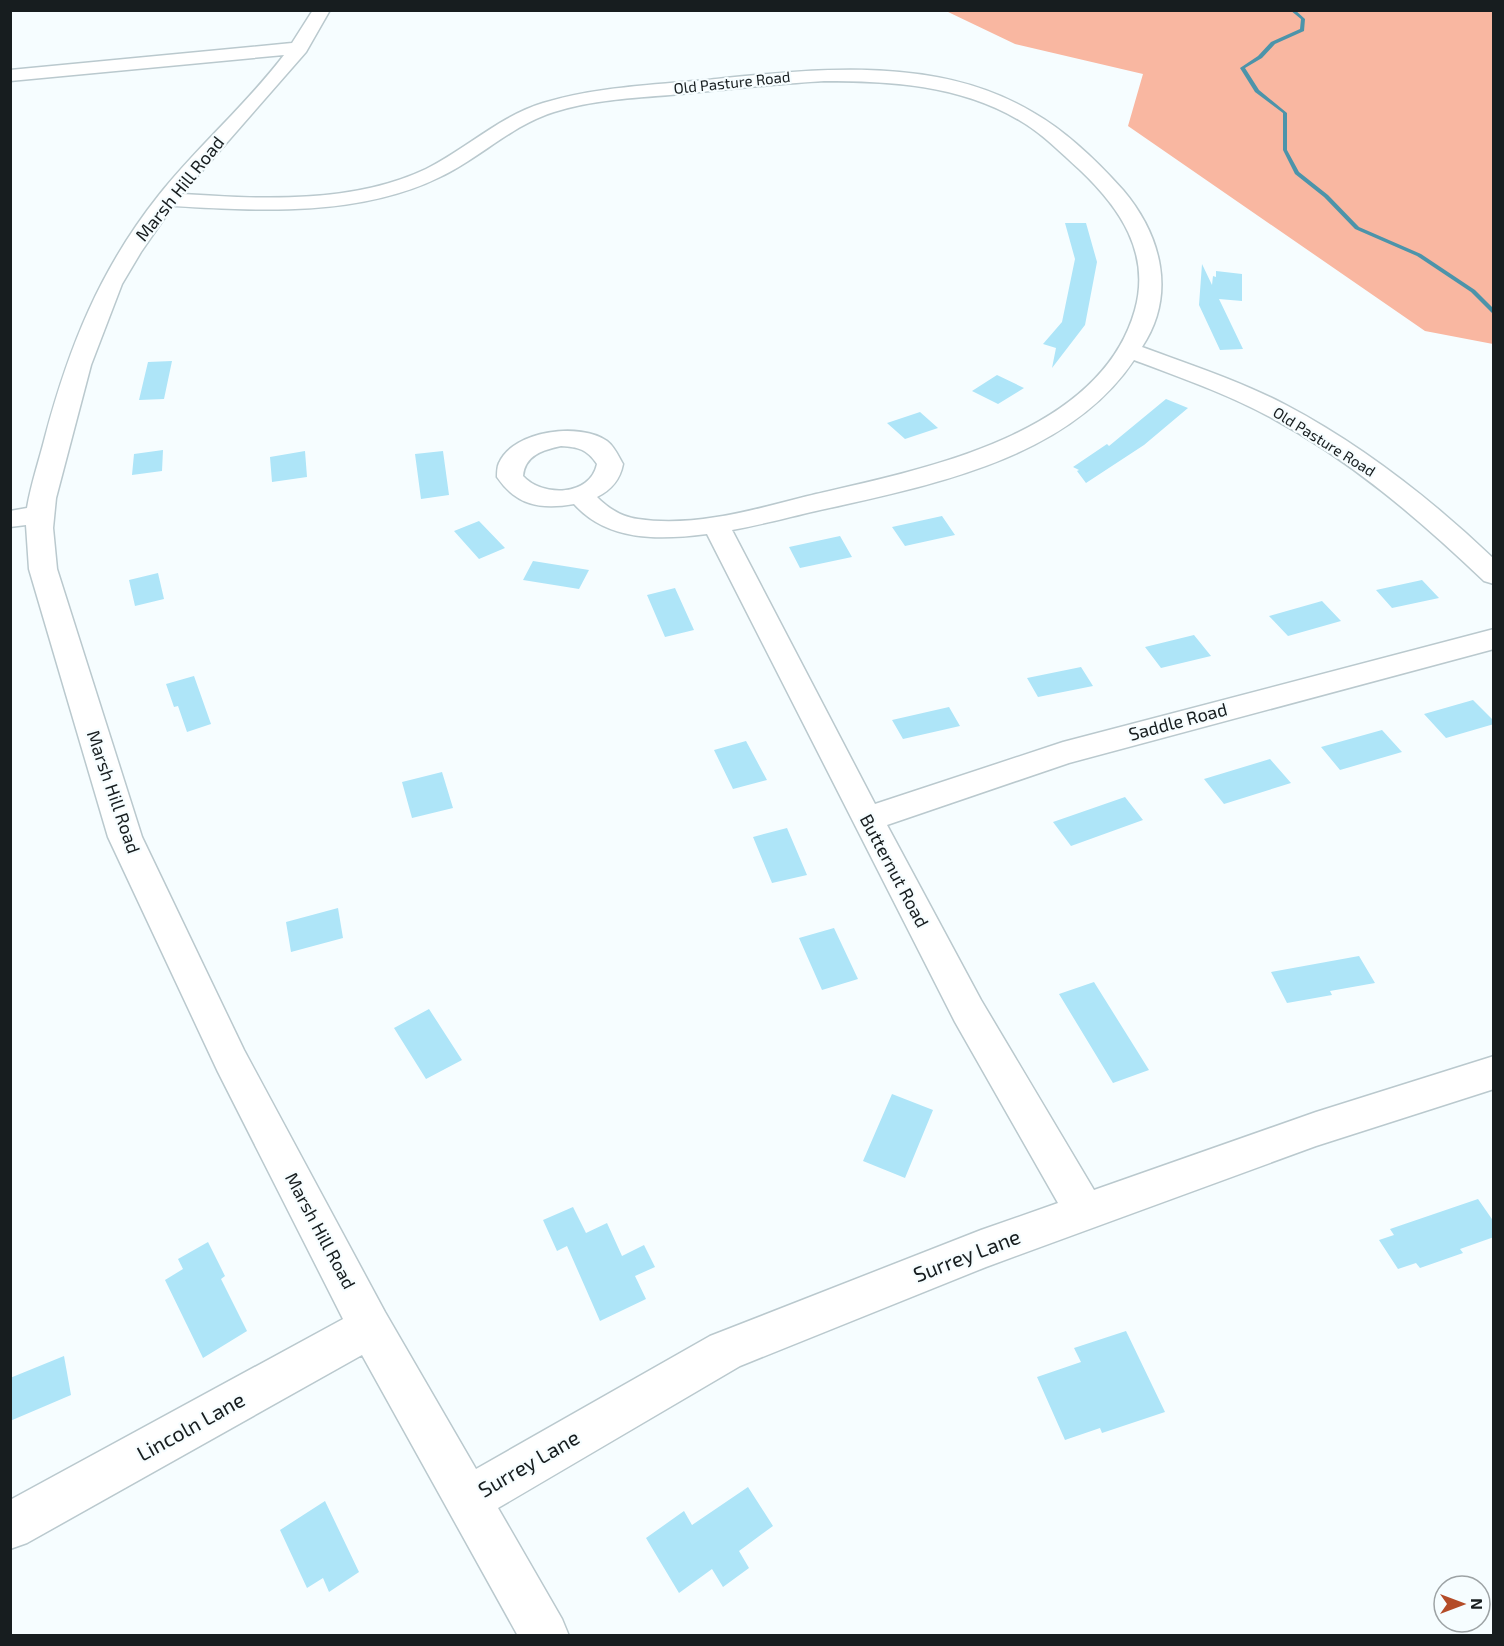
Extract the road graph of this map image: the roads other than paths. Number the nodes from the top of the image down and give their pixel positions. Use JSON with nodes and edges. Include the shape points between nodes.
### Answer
{"nodes":[{"id":1,"x":322,"y":10,"type":"edge"},
{"id":2,"x":300,"y":48,"type":"junction"},
{"id":3,"x":10,"y":76,"type":"edge"},
{"id":4,"x":167,"y":199,"type":"junction"},
{"id":5,"x":1130,"y":350,"type":"junction"},
{"id":6,"x":580,"y":495,"type":"dead end"},
{"id":7,"x":25,"y":517,"type":"edge"},
{"id":8,"x":715,"y":524,"type":"junction"},
{"id":9,"x":1494,"y":575,"type":"edge"},
{"id":10,"x":1494,"y":639,"type":"edge"},
{"id":11,"x":867,"y":819,"type":"junction"},
{"id":12,"x":1494,"y":1072,"type":"edge"},
{"id":13,"x":1085,"y":1212,"type":"junction"},
{"id":14,"x":370,"y":1327,"type":"junction"},
{"id":15,"x":467,"y":1500,"type":"junction"},
{"id":16,"x":10,"y":1526,"type":"edge"},
{"id":17,"x":545,"y":1635,"type":"edge"}],
"edges":[{"from":1,"to":2,"type":"street","name":"Marsh Hill Road"},
{"from":2,"to":3,"type":"street"},
{"from":2,"to":4,"type":"street","name":"Marsh Hill Road"},
{"from":4,"to":5,"type":"street","name":"Old Pasture Road","via":[[296,204],[389,189],[450,164],[528,115],[589,99],[818,75],[909,79],[973,93],[1026,116],[1058,139],[1119,198],[1139,229],[1151,272],[1145,318]]},
{"from":4,"to":7,"type":"street","name":"Marsh Hill Road","via":[[125,260],[97,315]]},
{"from":5,"to":8,"type":"street","name":"Old Pasture Road","via":[[1077,406],[992,454],[904,483]]},
{"from":5,"to":9,"type":"street","name":"Old Pasture Road","via":[[1241,393],[1318,435],[1403,494]]},
{"from":6,"to":8,"type":"street","name":"Old Pasture Road","via":[[601,515],[632,527],[668,529]]},
{"from":7,"to":14,"type":"street","name":"Marsh Hill Road","via":[[40,542],[43,569],[125,837],[231,1061]]},
{"from":8,"to":11,"type":"street","name":"Butternut Road"},
{"from":10,"to":11,"type":"street","name":"Saddle Road","via":[[1063,753]]},
{"from":11,"to":13,"type":"street","name":"Butternut Road","via":[[968,1011]]},
{"from":12,"to":13,"type":"street","name":"Surrey Lane","via":[[1316,1129]]},
{"from":13,"to":15,"type":"street","name":"Surrey Lane","via":[[981,1249],[725,1352]]},
{"from":14,"to":15,"type":"street","name":"Marsh Hill Road"},
{"from":14,"to":16,"type":"street","name":"Lincoln Lane"},
{"from":15,"to":17,"type":"street","name":"Marsh Hill Road"}]}
